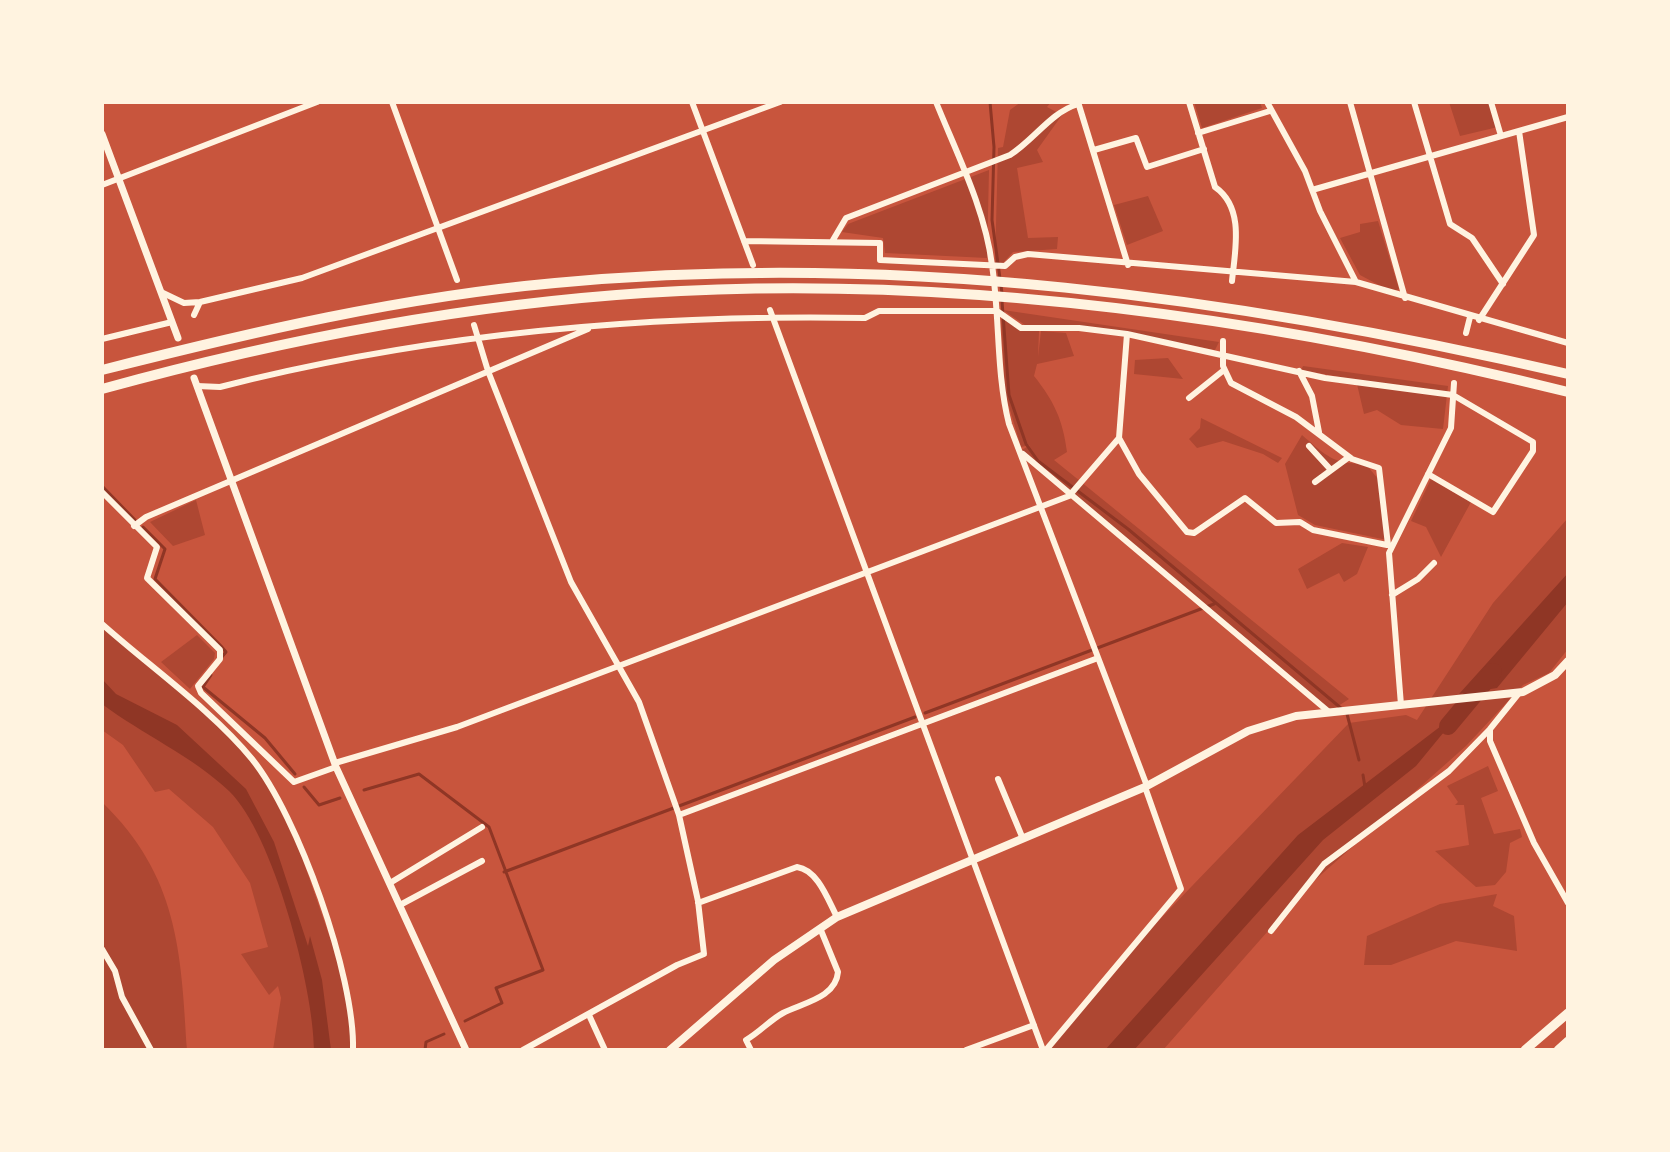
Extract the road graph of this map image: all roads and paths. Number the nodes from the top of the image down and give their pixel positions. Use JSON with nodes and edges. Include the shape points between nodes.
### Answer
{"nodes":[{"id":1,"x":317,"y":102,"type":"edge"},
{"id":2,"x":392,"y":102,"type":"edge"},
{"id":3,"x":692,"y":102,"type":"edge"},
{"id":4,"x":780,"y":102,"type":"edge"},
{"id":5,"x":936,"y":102,"type":"edge"},
{"id":6,"x":1189,"y":102,"type":"edge"},
{"id":7,"x":1267,"y":102,"type":"edge"},
{"id":8,"x":1350,"y":102,"type":"edge"},
{"id":9,"x":1414,"y":102,"type":"edge"},
{"id":10,"x":1491,"y":102,"type":"edge"},
{"id":11,"x":1078,"y":103,"type":"edge"},
{"id":12,"x":1270,"y":111,"type":"junction"},
{"id":13,"x":1568,"y":117,"type":"edge"},
{"id":14,"x":703,"y":131,"type":"junction"},
{"id":15,"x":1519,"y":131,"type":"junction"},
{"id":16,"x":1198,"y":133,"type":"junction"},
{"id":17,"x":102,"y":134,"type":"edge"},
{"id":18,"x":1501,"y":136,"type":"junction"},
{"id":19,"x":1204,"y":149,"type":"junction"},
{"id":20,"x":1094,"y":150,"type":"junction"},
{"id":21,"x":1430,"y":157,"type":"junction"},
{"id":22,"x":1371,"y":173,"type":"junction"},
{"id":23,"x":965,"y":174,"type":"junction"},
{"id":24,"x":118,"y":178,"type":"junction"},
{"id":25,"x":102,"y":185,"type":"edge"},
{"id":26,"x":1312,"y":190,"type":"junction"},
{"id":27,"x":439,"y":230,"type":"junction"},
{"id":28,"x":833,"y":240,"type":"junction"},
{"id":29,"x":744,"y":241,"type":"junction"},
{"id":30,"x":753,"y":265,"type":"dead end"},
{"id":31,"x":992,"y":265,"type":"junction"},
{"id":32,"x":1128,"y":265,"type":"junction"},
{"id":33,"x":1233,"y":272,"type":"junction"},
{"id":34,"x":457,"y":280,"type":"dead end"},
{"id":35,"x":1232,"y":281,"type":"dead end"},
{"id":36,"x":1356,"y":282,"type":"junction"},
{"id":37,"x":1503,"y":284,"type":"junction"},
{"id":38,"x":161,"y":292,"type":"junction"},
{"id":39,"x":1405,"y":298,"type":"junction"},
{"id":40,"x":200,"y":302,"type":"junction"},
{"id":41,"x":998,"y":312,"type":"junction"},
{"id":42,"x":771,"y":313,"type":"junction"},
{"id":43,"x":194,"y":315,"type":"dead end"},
{"id":44,"x":1470,"y":317,"type":"junction"},
{"id":45,"x":1479,"y":320,"type":"junction"},
{"id":46,"x":172,"y":322,"type":"junction"},
{"id":47,"x":474,"y":325,"type":"dead end"},
{"id":48,"x":596,"y":326,"type":"junction"},
{"id":49,"x":1466,"y":333,"type":"dead end"},
{"id":50,"x":1127,"y":334,"type":"junction"},
{"id":51,"x":478,"y":336,"type":"junction"},
{"id":52,"x":178,"y":338,"type":"dead end"},
{"id":53,"x":102,"y":339,"type":"edge"},
{"id":54,"x":1223,"y":341,"type":"dead end"},
{"id":55,"x":1568,"y":343,"type":"edge"},
{"id":56,"x":1223,"y":354,"type":"junction"},
{"id":57,"x":102,"y":370,"type":"edge"},
{"id":58,"x":1224,"y":370,"type":"junction"},
{"id":59,"x":488,"y":371,"type":"junction"},
{"id":60,"x":1299,"y":371,"type":"junction"},
{"id":61,"x":1568,"y":374,"type":"edge"},
{"id":62,"x":195,"y":382,"type":"joint"},
{"id":63,"x":1454,"y":383,"type":"dead end"},
{"id":64,"x":102,"y":389,"type":"edge"},
{"id":65,"x":1568,"y":392,"type":"edge"},
{"id":66,"x":1453,"y":395,"type":"junction"},
{"id":67,"x":1189,"y":398,"type":"dead end"},
{"id":68,"x":1320,"y":433,"type":"junction"},
{"id":69,"x":1119,"y":438,"type":"junction"},
{"id":70,"x":1309,"y":446,"type":"dead end"},
{"id":71,"x":1020,"y":452,"type":"junction"},
{"id":72,"x":1349,"y":457,"type":"junction"},
{"id":73,"x":1331,"y":470,"type":"junction"},
{"id":74,"x":1428,"y":474,"type":"junction"},
{"id":75,"x":230,"y":478,"type":"junction"},
{"id":76,"x":1315,"y":482,"type":"dead end"},
{"id":77,"x":102,"y":492,"type":"edge"},
{"id":78,"x":1070,"y":495,"type":"junction"},
{"id":79,"x":1042,"y":507,"type":"junction"},
{"id":80,"x":134,"y":526,"type":"junction"},
{"id":81,"x":1388,"y":549,"type":"junction"},
{"id":82,"x":1434,"y":563,"type":"dead end"},
{"id":83,"x":866,"y":571,"type":"junction"},
{"id":84,"x":1392,"y":595,"type":"junction"},
{"id":85,"x":102,"y":624,"type":"edge"},
{"id":86,"x":1098,"y":657,"type":"junction"},
{"id":87,"x":1568,"y":661,"type":"edge"},
{"id":88,"x":617,"y":665,"type":"junction"},
{"id":89,"x":1516,"y":694,"type":"junction"},
{"id":90,"x":1401,"y":705,"type":"junction"},
{"id":91,"x":1332,"y":711,"type":"junction"},
{"id":92,"x":923,"y":724,"type":"junction"},
{"id":93,"x":1490,"y":729,"type":"junction"},
{"id":94,"x":336,"y":765,"type":"junction"},
{"id":95,"x":998,"y":779,"type":"dead end"},
{"id":96,"x":1146,"y":787,"type":"junction"},
{"id":97,"x":679,"y":815,"type":"junction"},
{"id":98,"x":482,"y":827,"type":"dead end"},
{"id":99,"x":1023,"y":839,"type":"junction"},
{"id":100,"x":974,"y":859,"type":"junction"},
{"id":101,"x":482,"y":861,"type":"dead end"},
{"id":102,"x":390,"y":883,"type":"junction"},
{"id":103,"x":698,"y":903,"type":"junction"},
{"id":104,"x":1568,"y":903,"type":"edge"},
{"id":105,"x":400,"y":905,"type":"junction"},
{"id":106,"x":837,"y":917,"type":"junction"},
{"id":107,"x":820,"y":928,"type":"junction"},
{"id":108,"x":1271,"y":931,"type":"dead end"},
{"id":109,"x":102,"y":949,"type":"edge"},
{"id":110,"x":1568,"y":1013,"type":"edge"},
{"id":111,"x":589,"y":1015,"type":"junction"},
{"id":112,"x":1034,"y":1025,"type":"junction"},
{"id":113,"x":1568,"y":1041,"type":"edge"},
{"id":114,"x":151,"y":1050,"type":"edge"},
{"id":115,"x":353,"y":1050,"type":"edge"},
{"id":116,"x":466,"y":1050,"type":"edge"},
{"id":117,"x":523,"y":1050,"type":"edge"},
{"id":118,"x":605,"y":1050,"type":"edge"},
{"id":119,"x":670,"y":1050,"type":"edge"},
{"id":120,"x":751,"y":1050,"type":"edge"},
{"id":121,"x":966,"y":1050,"type":"edge"},
{"id":122,"x":1045,"y":1050,"type":"edge"},
{"id":123,"x":1525,"y":1050,"type":"edge"},
{"id":124,"x":1558,"y":1050,"type":"edge"}],
"edges":[{"from":1,"to":24,"type":"street"},
{"from":2,"to":27,"type":"street"},
{"from":3,"to":14,"type":"street"},
{"from":4,"to":14,"type":"street"},
{"from":5,"to":23,"type":"street"},
{"from":6,"to":16,"type":"street"},
{"from":7,"to":12,"type":"street"},
{"from":8,"to":22,"type":"street"},
{"from":9,"to":21,"type":"street"},
{"from":10,"to":18,"type":"street"},
{"from":11,"to":20,"type":"street"},
{"from":11,"to":23,"type":"street","via":[[1054,116],[1019,149]]},
{"from":12,"to":16,"type":"street"},
{"from":12,"to":26,"type":"street"},
{"from":13,"to":15,"type":"street"},
{"from":14,"to":27,"type":"street"},
{"from":14,"to":29,"type":"street"},
{"from":15,"to":18,"type":"street"},
{"from":15,"to":37,"type":"street","via":[[1534,235]]},
{"from":16,"to":19,"type":"street"},
{"from":17,"to":24,"type":"street"},
{"from":18,"to":21,"type":"street"},
{"from":19,"to":20,"type":"street","via":[[1147,167],[1136,138]]},
{"from":19,"to":33,"type":"street","via":[[1215,187],[1224,193],[1235,220]]},
{"from":20,"to":32,"type":"street"},
{"from":21,"to":22,"type":"street"},
{"from":21,"to":37,"type":"street","via":[[1450,224],[1472,238]]},
{"from":22,"to":26,"type":"street"},
{"from":22,"to":39,"type":"street"},
{"from":23,"to":28,"type":"street","via":[[846,218]]},
{"from":23,"to":31,"type":"street"},
{"from":24,"to":25,"type":"street"},
{"from":24,"to":38,"type":"street"},
{"from":26,"to":36,"type":"street"},
{"from":27,"to":34,"type":"street"},
{"from":27,"to":40,"type":"street","via":[[302,278]]},
{"from":28,"to":29,"type":"street"},
{"from":28,"to":31,"type":"street","via":[[880,243],[880,260]]},
{"from":29,"to":30,"type":"street"},
{"from":31,"to":32,"type":"street","via":[[1005,266],[1028,254]]},
{"from":31,"to":41,"type":"street"},
{"from":32,"to":33,"type":"street"},
{"from":33,"to":35,"type":"street"},
{"from":33,"to":36,"type":"street"},
{"from":36,"to":39,"type":"street"},
{"from":37,"to":45,"type":"street"},
{"from":38,"to":40,"type":"street","via":[[184,303]]},
{"from":38,"to":46,"type":"street"},
{"from":39,"to":44,"type":"street"},
{"from":40,"to":43,"type":"street"},
{"from":41,"to":42,"type":"street","via":[[879,311],[865,318]]},
{"from":41,"to":50,"type":"street","via":[[1021,328]]},
{"from":41,"to":71,"type":"street","via":[[1003,401]]},
{"from":42,"to":48,"type":"street"},
{"from":42,"to":83,"type":"street"},
{"from":44,"to":45,"type":"street"},
{"from":44,"to":49,"type":"street"},
{"from":45,"to":55,"type":"street"},
{"from":46,"to":52,"type":"street"},
{"from":46,"to":53,"type":"street"},
{"from":47,"to":51,"type":"street"},
{"from":48,"to":51,"type":"street"},
{"from":48,"to":59,"type":"street"},
{"from":50,"to":56,"type":"street"},
{"from":50,"to":69,"type":"street"},
{"from":51,"to":59,"type":"street"},
{"from":51,"to":62,"type":"street","via":[[357,355],[220,387]]},
{"from":54,"to":56,"type":"street"},
{"from":56,"to":58,"type":"street"},
{"from":56,"to":60,"type":"street"},
{"from":57,"to":61,"type":"highway","via":[[369,309],[551,283],[734,272],[1015,282],[1294,316]]},
{"from":58,"to":67,"type":"street"},
{"from":58,"to":68,"type":"street","via":[[1231,383]]},
{"from":59,"to":75,"type":"street"},
{"from":59,"to":88,"type":"street","via":[[571,582]]},
{"from":60,"to":66,"type":"street"},
{"from":60,"to":68,"type":"street","via":[[1312,396]]},
{"from":62,"to":75,"type":"street"},
{"from":63,"to":66,"type":"street"},
{"from":64,"to":65,"type":"highway","via":[[375,325],[554,301],[721,290],[864,290],[1013,299],[1255,329]]},
{"from":66,"to":74,"type":"street","via":[[1451,428]]},
{"from":66,"to":74,"type":"street","via":[[1525,435],[1533,442],[1533,451],[1493,512]]},
{"from":68,"to":72,"type":"street"},
{"from":69,"to":78,"type":"street"},
{"from":69,"to":81,"type":"street","via":[[1139,474],[1187,532],[1194,533],[1245,498],[1276,523],[1300,522]]},
{"from":70,"to":73,"type":"street"},
{"from":71,"to":78,"type":"street"},
{"from":71,"to":79,"type":"street"},
{"from":72,"to":73,"type":"street"},
{"from":72,"to":81,"type":"street","via":[[1379,468]]},
{"from":73,"to":76,"type":"street"},
{"from":74,"to":81,"type":"street"},
{"from":75,"to":80,"type":"street"},
{"from":75,"to":94,"type":"street"},
{"from":77,"to":80,"type":"street"},
{"from":78,"to":79,"type":"street"},
{"from":78,"to":91,"type":"street"},
{"from":79,"to":83,"type":"street"},
{"from":79,"to":86,"type":"street"},
{"from":80,"to":94,"type":"street","via":[[157,547],[147,578],[220,650],[220,659],[198,686],[201,693],[294,782]]},
{"from":81,"to":84,"type":"street"},
{"from":82,"to":84,"type":"street"},
{"from":83,"to":88,"type":"street"},
{"from":83,"to":92,"type":"street"},
{"from":84,"to":90,"type":"street"},
{"from":85,"to":115,"type":"street","via":[[226,731],[268,782],[311,879],[342,968]]},
{"from":86,"to":92,"type":"street"},
{"from":86,"to":96,"type":"street"},
{"from":87,"to":89,"type":"main road","via":[[1555,675]]},
{"from":88,"to":94,"type":"street","via":[[457,727]]},
{"from":88,"to":97,"type":"street","via":[[639,702]]},
{"from":89,"to":90,"type":"main road"},
{"from":89,"to":93,"type":"street"},
{"from":90,"to":91,"type":"main road"},
{"from":91,"to":96,"type":"main road","via":[[1271,722]]},
{"from":92,"to":97,"type":"street"},
{"from":92,"to":100,"type":"street"},
{"from":93,"to":104,"type":"street","via":[[1490,741],[1534,843]]},
{"from":93,"to":108,"type":"street","via":[[1449,771],[1324,864]]},
{"from":94,"to":102,"type":"street"},
{"from":95,"to":99,"type":"street"},
{"from":96,"to":99,"type":"main road"},
{"from":96,"to":122,"type":"street","via":[[1181,889]]},
{"from":97,"to":103,"type":"street"},
{"from":98,"to":102,"type":"street"},
{"from":99,"to":100,"type":"main road"},
{"from":100,"to":106,"type":"main road"},
{"from":100,"to":112,"type":"street"},
{"from":101,"to":105,"type":"street"},
{"from":102,"to":105,"type":"street"},
{"from":103,"to":106,"type":"street","via":[[797,867],[806,868],[817,880]]},
{"from":103,"to":111,"type":"street","via":[[704,954]]},
{"from":105,"to":116,"type":"street"},
{"from":106,"to":107,"type":"main road"},
{"from":107,"to":119,"type":"main road"},
{"from":107,"to":120,"type":"street","via":[[838,979],[822,996],[779,1014],[746,1040]]},
{"from":109,"to":114,"type":"street"},
{"from":110,"to":123,"type":"highway"},
{"from":111,"to":117,"type":"street"},
{"from":111,"to":118,"type":"street"},
{"from":112,"to":121,"type":"street"},
{"from":112,"to":122,"type":"street"},
{"from":113,"to":124,"type":"highway"}]}
